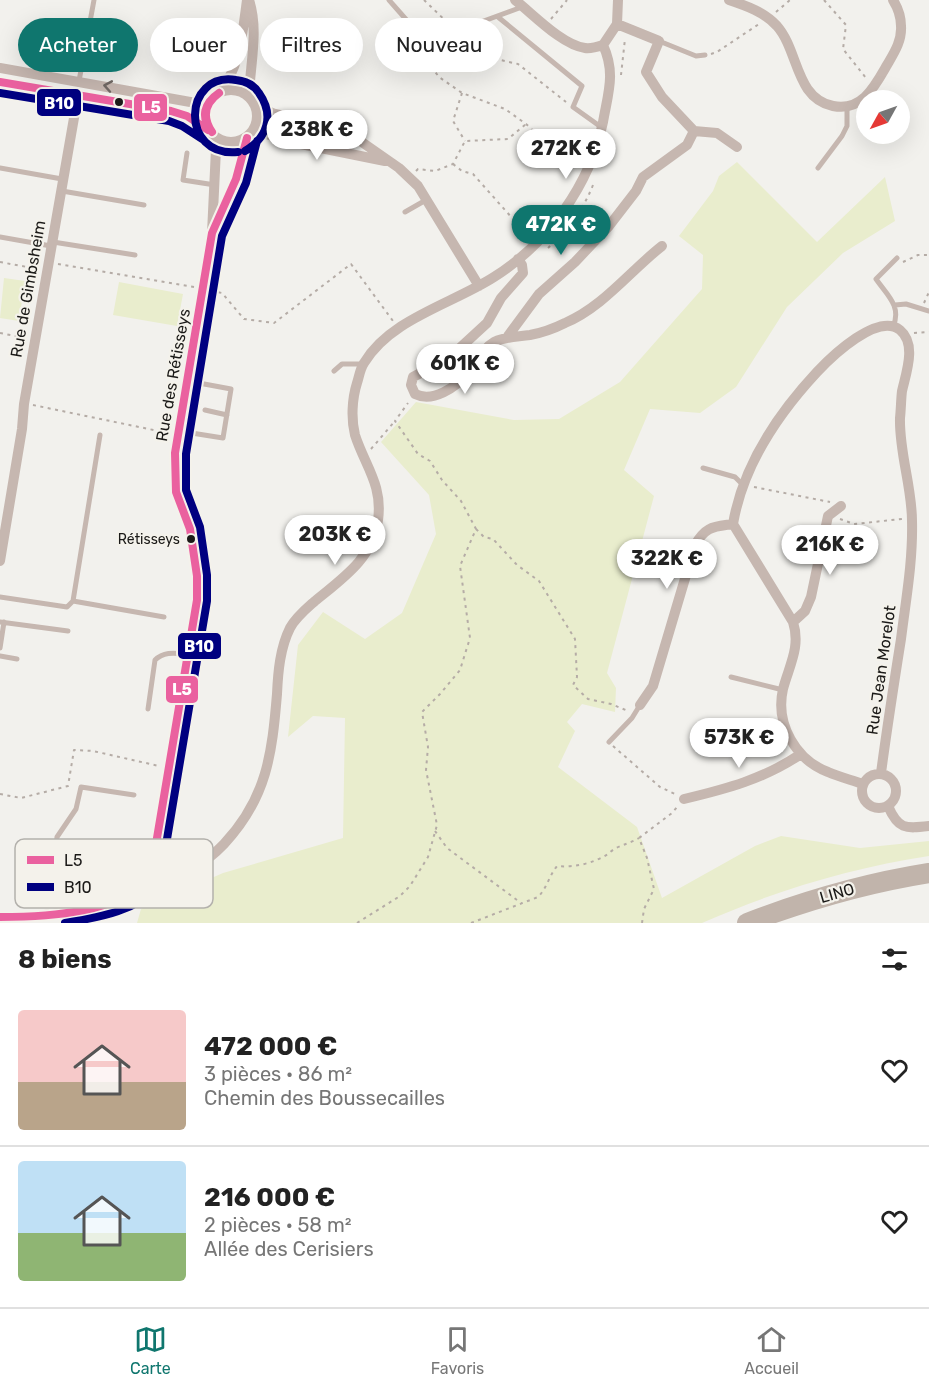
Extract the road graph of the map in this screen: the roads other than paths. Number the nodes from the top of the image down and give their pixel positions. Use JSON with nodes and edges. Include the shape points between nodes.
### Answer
{"nodes":[{"id":1,"x":94,"y":0,"type":"edge"},
{"id":2,"x":248,"y":0,"type":"edge"},
{"id":3,"x":389,"y":0,"type":"edge"},
{"id":4,"x":618,"y":0,"type":"edge"},
{"id":5,"x":729,"y":0,"type":"edge"},
{"id":6,"x":893,"y":0,"type":"edge"},
{"id":7,"x":519,"y":3,"type":"edge"},
{"id":8,"x":498,"y":17,"type":"junction"},
{"id":9,"x":617,"y":24,"type":"junction"},
{"id":10,"x":659,"y":41,"type":"junction"},
{"id":11,"x":603,"y":45,"type":"junction"},
{"id":12,"x":705,"y":55,"type":"road end"},
{"id":13,"x":0,"y":68,"type":"edge"},
{"id":14,"x":79,"y":81,"type":"junction"},
{"id":15,"x":0,"y":82,"type":"edge"},
{"id":16,"x":219,"y":92,"type":"junction"},
{"id":17,"x":78,"y":95,"type":"junction"},
{"id":18,"x":249,"y":96,"type":"junction"},
{"id":19,"x":207,"y":105,"type":"junction"},
{"id":20,"x":256,"y":106,"type":"junction"},
{"id":21,"x":847,"y":106,"type":"junction"},
{"id":22,"x":601,"y":127,"type":"junction"},
{"id":23,"x":694,"y":131,"type":"junction"},
{"id":24,"x":211,"y":133,"type":"junction"},
{"id":25,"x":250,"y":134,"type":"junction"},
{"id":26,"x":737,"y":147,"type":"dead end"},
{"id":27,"x":187,"y":153,"type":"dead end"},
{"id":28,"x":388,"y":161,"type":"junction"},
{"id":29,"x":0,"y":168,"type":"edge"},
{"id":30,"x":818,"y":168,"type":"dead end"},
{"id":31,"x":61,"y":185,"type":"junction"},
{"id":32,"x":215,"y":185,"type":"junction"},
{"id":33,"x":426,"y":200,"type":"junction"},
{"id":34,"x":144,"y":205,"type":"dead end"},
{"id":35,"x":405,"y":212,"type":"dead end"},
{"id":36,"x":212,"y":233,"type":"junction"},
{"id":37,"x":0,"y":237,"type":"edge"},
{"id":38,"x":51,"y":244,"type":"junction"},
{"id":39,"x":662,"y":246,"type":"dead end"},
{"id":40,"x":135,"y":255,"type":"dead end"},
{"id":41,"x":897,"y":258,"type":"road end"},
{"id":42,"x":518,"y":259,"type":"junction"},
{"id":43,"x":479,"y":286,"type":"junction"},
{"id":44,"x":895,"y":305,"type":"junction"},
{"id":45,"x":929,"y":312,"type":"edge"},
{"id":46,"x":893,"y":327,"type":"junction"},
{"id":47,"x":508,"y":336,"type":"junction"},
{"id":48,"x":363,"y":364,"type":"junction"},
{"id":49,"x":334,"y":371,"type":"dead end"},
{"id":50,"x":188,"y":381,"type":"junction"},
{"id":51,"x":206,"y":410,"type":"dead end"},
{"id":52,"x":227,"y":415,"type":"junction"},
{"id":53,"x":179,"y":433,"type":"junction"},
{"id":54,"x":100,"y":435,"type":"dead end"},
{"id":55,"x":703,"y":468,"type":"dead end"},
{"id":56,"x":742,"y":484,"type":"junction"},
{"id":57,"x":841,"y":506,"type":"road end"},
{"id":58,"x":733,"y":524,"type":"junction"},
{"id":59,"x":0,"y":561,"type":"edge"},
{"id":60,"x":0,"y":597,"type":"edge"},
{"id":61,"x":73,"y":601,"type":"junction"},
{"id":62,"x":164,"y":616,"type":"dead end"},
{"id":63,"x":2,"y":622,"type":"edge"},
{"id":64,"x":793,"y":622,"type":"junction"},
{"id":65,"x":68,"y":631,"type":"dead end"},
{"id":66,"x":0,"y":648,"type":"edge"},
{"id":67,"x":187,"y":654,"type":"junction"},
{"id":68,"x":0,"y":656,"type":"edge"},
{"id":69,"x":17,"y":659,"type":"dead end"},
{"id":70,"x":731,"y":677,"type":"dead end"},
{"id":71,"x":783,"y":690,"type":"junction"},
{"id":72,"x":148,"y":709,"type":"dead end"},
{"id":73,"x":638,"y":709,"type":"joint"},
{"id":74,"x":609,"y":742,"type":"road end"},
{"id":75,"x":801,"y":754,"type":"junction"},
{"id":76,"x":881,"y":773,"type":"junction"},
{"id":77,"x":863,"y":784,"type":"junction"},
{"id":78,"x":134,"y":795,"type":"dead end"},
{"id":79,"x":684,"y":799,"type":"road end"},
{"id":80,"x":888,"y":806,"type":"junction"},
{"id":81,"x":929,"y":826,"type":"edge"},
{"id":82,"x":57,"y":839,"type":"edge"},
{"id":83,"x":157,"y":839,"type":"edge"},
{"id":84,"x":213,"y":855,"type":"edge"},
{"id":85,"x":929,"y":873,"type":"edge"},
{"id":86,"x":929,"y":884,"type":"edge"},
{"id":87,"x":84,"y":908,"type":"edge"},
{"id":88,"x":0,"y":917,"type":"edge"},
{"id":89,"x":747,"y":923,"type":"edge"},
{"id":90,"x":782,"y":923,"type":"edge"}],
"edges":[{"from":1,"to":14,"type":"lane"},
{"from":2,"to":16,"type":"street","via":[[232,70]]},
{"from":2,"to":18,"type":"street","via":[[253,13]]},
{"from":3,"to":8,"type":"lane","via":[[418,33],[432,40]]},
{"from":4,"to":9,"type":"street"},
{"from":5,"to":21,"type":"street","via":[[769,18],[790,45],[808,92],[826,104]]},
{"from":6,"to":21,"type":"street","via":[[901,25],[899,42],[874,88],[863,99]]},
{"from":7,"to":8,"type":"lane"},
{"from":7,"to":11,"type":"street","via":[[572,45]]},
{"from":8,"to":22,"type":"lane","via":[[582,86],[573,107]]},
{"from":9,"to":10,"type":"street"},
{"from":9,"to":11,"type":"street"},
{"from":10,"to":12,"type":"lane","via":[[696,56]]},
{"from":10,"to":23,"type":"street","via":[[646,72],[662,97]]},
{"from":11,"to":22,"type":"street","via":[[612,72]]},
{"from":13,"to":14,"type":"street"},
{"from":19,"to":14,"type":"street","one_way":true},
{"from":15,"to":17,"type":"street"},
{"from":16,"to":18,"type":"street","via":[[234,90]]},
{"from":16,"to":19,"type":"street"},
{"from":17,"to":24,"type":"street","via":[[171,111],[187,116]]},
{"from":17,"to":31,"type":"street","name":"Rue de Gimbsheim"},
{"from":18,"to":20,"type":"street"},
{"from":19,"to":24,"type":"street","via":[[205,114]]},
{"from":20,"to":25,"type":"street","via":[[258,119]]},
{"from":20,"to":28,"type":"street","via":[[330,126],[356,138]]},
{"from":21,"to":30,"type":"lane","via":[[847,126]]},
{"from":22,"to":42,"type":"street","via":[[588,167],[567,206]]},
{"from":23,"to":26,"type":"street","via":[[717,133]]},
{"from":23,"to":47,"type":"street","via":[[687,145],[643,177],[609,226],[540,294]]},
{"from":24,"to":25,"type":"street","via":[[230,142],[239,142]]},
{"from":24,"to":32,"type":"street","name":"Rue des Rétisseys","via":[[216,149]]},
{"from":25,"to":28,"type":"street"},
{"from":25,"to":36,"type":"street","name":"Rue des Rétisseys"},
{"from":27,"to":32,"type":"lane","via":[[183,180]]},
{"from":28,"to":33,"type":"street","via":[[409,176]]},
{"from":29,"to":31,"type":"lane"},
{"from":31,"to":34,"type":"lane"},
{"from":31,"to":38,"type":"street","name":"Rue de Gimbsheim"},
{"from":32,"to":36,"type":"street","name":"Rue des Rétisseys"},
{"from":33,"to":35,"type":"lane"},
{"from":33,"to":43,"type":"street"},
{"from":36,"to":50,"type":"street","name":"Rue des Rétisseys"},
{"from":37,"to":38,"type":"lane"},
{"from":38,"to":40,"type":"lane"},
{"from":38,"to":59,"type":"street","name":"Rue de Gimbsheim"},
{"from":39,"to":47,"type":"street","via":[[580,316],[530,335]]},
{"from":41,"to":44,"type":"lane","via":[[876,279]]},
{"from":42,"to":43,"type":"street"},
{"from":42,"to":47,"type":"street","via":[[523,267],[521,275],[501,298],[490,319],[449,358],[413,377],[415,394],[429,397],[451,387],[486,349]]},
{"from":43,"to":48,"type":"street","via":[[389,333]]},
{"from":44,"to":45,"type":"lane","via":[[906,304]]},
{"from":44,"to":46,"type":"lane","via":[[897,318]]},
{"from":46,"to":56,"type":"street","via":[[882,325],[869,330],[819,370],[788,405]]},
{"from":46,"to":76,"type":"street","name":"Rue Jean Morelot","via":[[907,338],[909,361],[900,420],[912,519],[911,565]]},
{"from":48,"to":49,"type":"lane","via":[[342,364]]},
{"from":48,"to":84,"type":"street","via":[[353,398],[355,433],[377,489],[376,530],[361,560],[299,615],[287,636],[280,658],[270,759],[257,798],[239,827]]},
{"from":50,"to":52,"type":"lane","via":[[231,389]]},
{"from":50,"to":53,"type":"street","name":"Rue des Rétisseys"},
{"from":51,"to":52,"type":"lane"},
{"from":52,"to":53,"type":"lane","via":[[223,438]]},
{"from":53,"to":67,"type":"street","name":"Rue des Rétisseys","via":[[176,492],[190,529],[197,576],[197,600]]},
{"from":54,"to":61,"type":"lane"},
{"from":55,"to":56,"type":"lane","via":[[735,477]]},
{"from":56,"to":58,"type":"street"},
{"from":57,"to":64,"type":"street","via":[[828,516],[810,597],[805,611]]},
{"from":58,"to":64,"type":"street"},
{"from":58,"to":73,"type":"street","via":[[710,527],[694,545],[653,687]]},
{"from":60,"to":61,"type":"lane","via":[[67,607]]},
{"from":61,"to":62,"type":"lane"},
{"from":63,"to":65,"type":"lane"},
{"from":63,"to":66,"type":"lane"},
{"from":64,"to":71,"type":"street","via":[[796,645]]},
{"from":67,"to":72,"type":"lane","via":[[172,652],[155,660]]},
{"from":67,"to":83,"type":"street","name":"Rue des Rétisseys"},
{"from":68,"to":69,"type":"lane"},
{"from":70,"to":71,"type":"lane"},
{"from":71,"to":75,"type":"street","via":[[783,721]]},
{"from":73,"to":74,"type":"lane"},
{"from":75,"to":77,"type":"street","via":[[827,772]]},
{"from":75,"to":79,"type":"street","via":[[733,788]]},
{"from":76,"to":77,"type":"street","via":[[870,776]]},
{"from":76,"to":80,"type":"street","via":[[891,778],[896,787],[895,798]]},
{"from":77,"to":80,"type":"street","via":[[862,794],[868,804]]},
{"from":78,"to":82,"type":"lane","via":[[81,787],[76,809]]},
{"from":80,"to":81,"type":"street","via":[[894,820],[902,826]]},
{"from":85,"to":89,"type":"highway","name":"LINO","via":[[849,888]]},
{"from":86,"to":90,"type":"highway","name":"LINO","via":[[855,900]]},
{"from":87,"to":88,"type":"street"}]}
